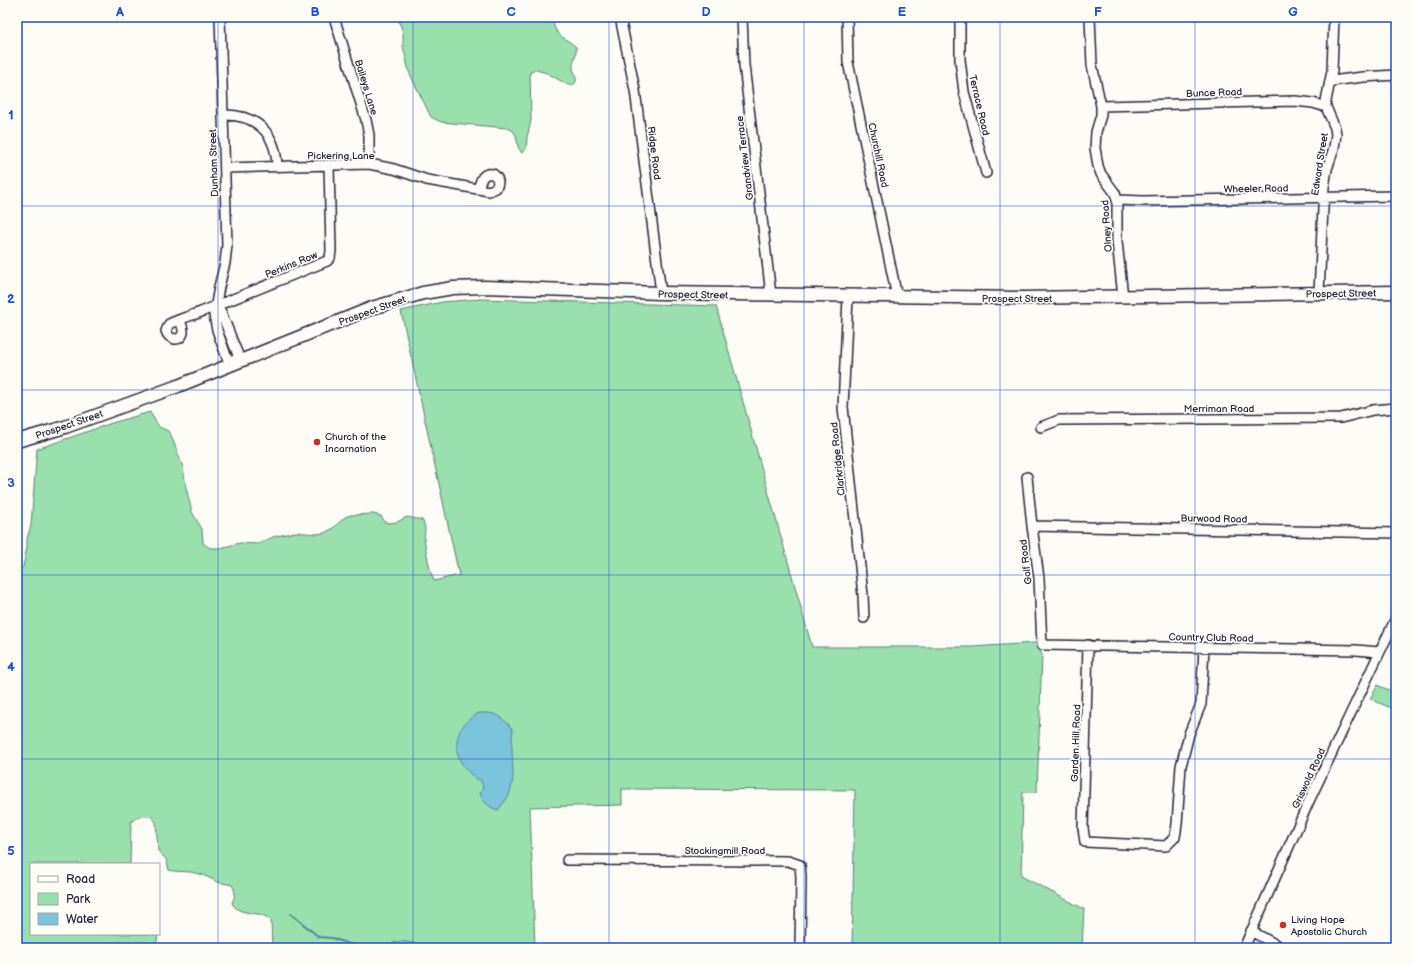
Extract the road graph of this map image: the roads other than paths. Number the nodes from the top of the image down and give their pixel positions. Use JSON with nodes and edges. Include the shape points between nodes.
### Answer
{"nodes":[{"id":1,"x":220,"y":17,"type":"edge"},
{"id":2,"x":334,"y":17,"type":"edge"},
{"id":3,"x":620,"y":17,"type":"edge"},
{"id":4,"x":742,"y":17,"type":"edge"},
{"id":5,"x":847,"y":17,"type":"edge"},
{"id":6,"x":960,"y":17,"type":"edge"},
{"id":7,"x":1090,"y":17,"type":"edge"},
{"id":8,"x":1334,"y":17,"type":"edge"},
{"id":9,"x":1396,"y":75,"type":"edge"},
{"id":10,"x":1331,"y":80,"type":"junction"},
{"id":11,"x":1101,"y":106,"type":"junction"},
{"id":12,"x":1326,"y":107,"type":"junction"},
{"id":13,"x":223,"y":115,"type":"junction"},
{"id":14,"x":369,"y":164,"type":"junction"},
{"id":15,"x":329,"y":165,"type":"junction"},
{"id":16,"x":277,"y":166,"type":"junction"},
{"id":17,"x":224,"y":168,"type":"junction"},
{"id":18,"x":986,"y":173,"type":"dead end"},
{"id":19,"x":478,"y":189,"type":"dead end"},
{"id":20,"x":1396,"y":196,"type":"edge"},
{"id":21,"x":1324,"y":197,"type":"junction"},
{"id":22,"x":1117,"y":200,"type":"junction"},
{"id":23,"x":1396,"y":292,"type":"edge"},
{"id":24,"x":1319,"y":293,"type":"junction"},
{"id":25,"x":661,"y":294,"type":"junction"},
{"id":26,"x":771,"y":295,"type":"junction"},
{"id":27,"x":848,"y":297,"type":"junction"},
{"id":28,"x":897,"y":297,"type":"junction"},
{"id":29,"x":1124,"y":297,"type":"junction"},
{"id":30,"x":216,"y":306,"type":"junction"},
{"id":31,"x":180,"y":320,"type":"dead end"},
{"id":32,"x":235,"y":363,"type":"junction"},
{"id":33,"x":1396,"y":408,"type":"edge"},
{"id":34,"x":1041,"y":427,"type":"dead end"},
{"id":35,"x":17,"y":441,"type":"edge"},
{"id":36,"x":1027,"y":478,"type":"dead end"},
{"id":37,"x":1032,"y":526,"type":"junction"},
{"id":38,"x":1396,"y":533,"type":"edge"},
{"id":39,"x":864,"y":618,"type":"dead end"},
{"id":40,"x":1396,"y":618,"type":"edge"},
{"id":41,"x":1042,"y":645,"type":"joint"},
{"id":42,"x":1088,"y":645,"type":"junction"},
{"id":43,"x":1204,"y":648,"type":"junction"},
{"id":44,"x":1379,"y":652,"type":"junction"},
{"id":45,"x":567,"y":860,"type":"dead end"},
{"id":46,"x":1251,"y":931,"type":"junction"},
{"id":47,"x":800,"y":948,"type":"edge"},
{"id":48,"x":1244,"y":948,"type":"edge"},
{"id":49,"x":1282,"y":948,"type":"edge"}],
"edges":[{"from":1,"to":13,"type":"street","name":"Dunham Street"},
{"from":2,"to":14,"type":"street","name":"Baileys Lane","via":[[368,127]]},
{"from":3,"to":25,"type":"street","name":"Ridge Road","via":[[635,90]]},
{"from":4,"to":26,"type":"street","name":"Grandview Terrace","via":[[744,65]]},
{"from":5,"to":28,"type":"street","name":"Churchill Road","via":[[848,62]]},
{"from":6,"to":18,"type":"street","name":"Terrace Road","via":[[962,76]]},
{"from":7,"to":11,"type":"street","name":"Olney Road","via":[[1092,66]]},
{"from":8,"to":10,"type":"street"},
{"from":9,"to":10,"type":"street"},
{"from":10,"to":12,"type":"street"},
{"from":11,"to":12,"type":"street","name":"Bunce Road","via":[[1295,101]]},
{"from":11,"to":22,"type":"street","name":"Olney Road","via":[[1094,141],[1096,156],[1101,174]]},
{"from":12,"to":21,"type":"street","name":"Edward Street","via":[[1336,134],[1327,169]]},
{"from":13,"to":16,"type":"street","via":[[245,117],[262,127],[274,144]]},
{"from":13,"to":17,"type":"street","name":"Dunham Street"},
{"from":14,"to":15,"type":"street","name":"Pickering Lane"},
{"from":14,"to":19,"type":"street","name":"Pickering Lane","via":[[427,180]]},
{"from":15,"to":16,"type":"street","name":"Pickering Lane"},
{"from":15,"to":30,"type":"street","name":"Perkins Row","via":[[330,258],[325,263]]},
{"from":16,"to":17,"type":"street","name":"Pickering Lane"},
{"from":17,"to":30,"type":"street","name":"Dunham Street","via":[[226,254]]},
{"from":20,"to":21,"type":"street","name":"Wheeler Road"},
{"from":21,"to":22,"type":"street","name":"Wheeler Road"},
{"from":21,"to":24,"type":"street","name":"Edward Street"},
{"from":22,"to":29,"type":"street","name":"Olney Road","via":[[1117,241]]},
{"from":23,"to":24,"type":"main road","name":"Prospect Street"},
{"from":24,"to":29,"type":"main road","name":"Prospect Street"},
{"from":25,"to":26,"type":"main road","name":"Prospect Street"},
{"from":25,"to":32,"type":"main road","name":"Prospect Street","via":[[484,287],[444,289],[408,296],[372,308]]},
{"from":26,"to":27,"type":"main road","name":"Prospect Street"},
{"from":27,"to":28,"type":"main road","name":"Prospect Street"},
{"from":27,"to":39,"type":"street","name":"Clarkridge Road","via":[[843,407]]},
{"from":28,"to":29,"type":"main road","name":"Prospect Street"},
{"from":30,"to":31,"type":"street"},
{"from":30,"to":32,"type":"street","via":[[221,312],[238,355]]},
{"from":32,"to":35,"type":"main road","name":"Prospect Street","via":[[64,427]]},
{"from":33,"to":34,"type":"street","name":"Merriman Road","via":[[1373,410],[1341,418],[1058,420]]},
{"from":36,"to":37,"type":"street","name":"Golf Road"},
{"from":37,"to":38,"type":"street","name":"Burwood Road"},
{"from":37,"to":41,"type":"street","name":"Golf Road","via":[[1039,578]]},
{"from":40,"to":44,"type":"street","name":"Griswold Road"},
{"from":41,"to":42,"type":"street","name":"Country Club Road"},
{"from":42,"to":43,"type":"street","name":"Country Club Road"},
{"from":42,"to":43,"type":"street","name":"Garden Hill Road","via":[[1083,828],[1085,842],[1166,846],[1175,837],[1181,766],[1189,734],[1201,704]]},
{"from":43,"to":44,"type":"street","name":"Country Club Road"},
{"from":44,"to":46,"type":"street","name":"Griswold Road"},
{"from":45,"to":47,"type":"street","name":"Stockingmill Road","via":[[788,861],[800,865]]},
{"from":46,"to":48,"type":"street","name":"Griswold Road"},
{"from":46,"to":49,"type":"street"}]}
